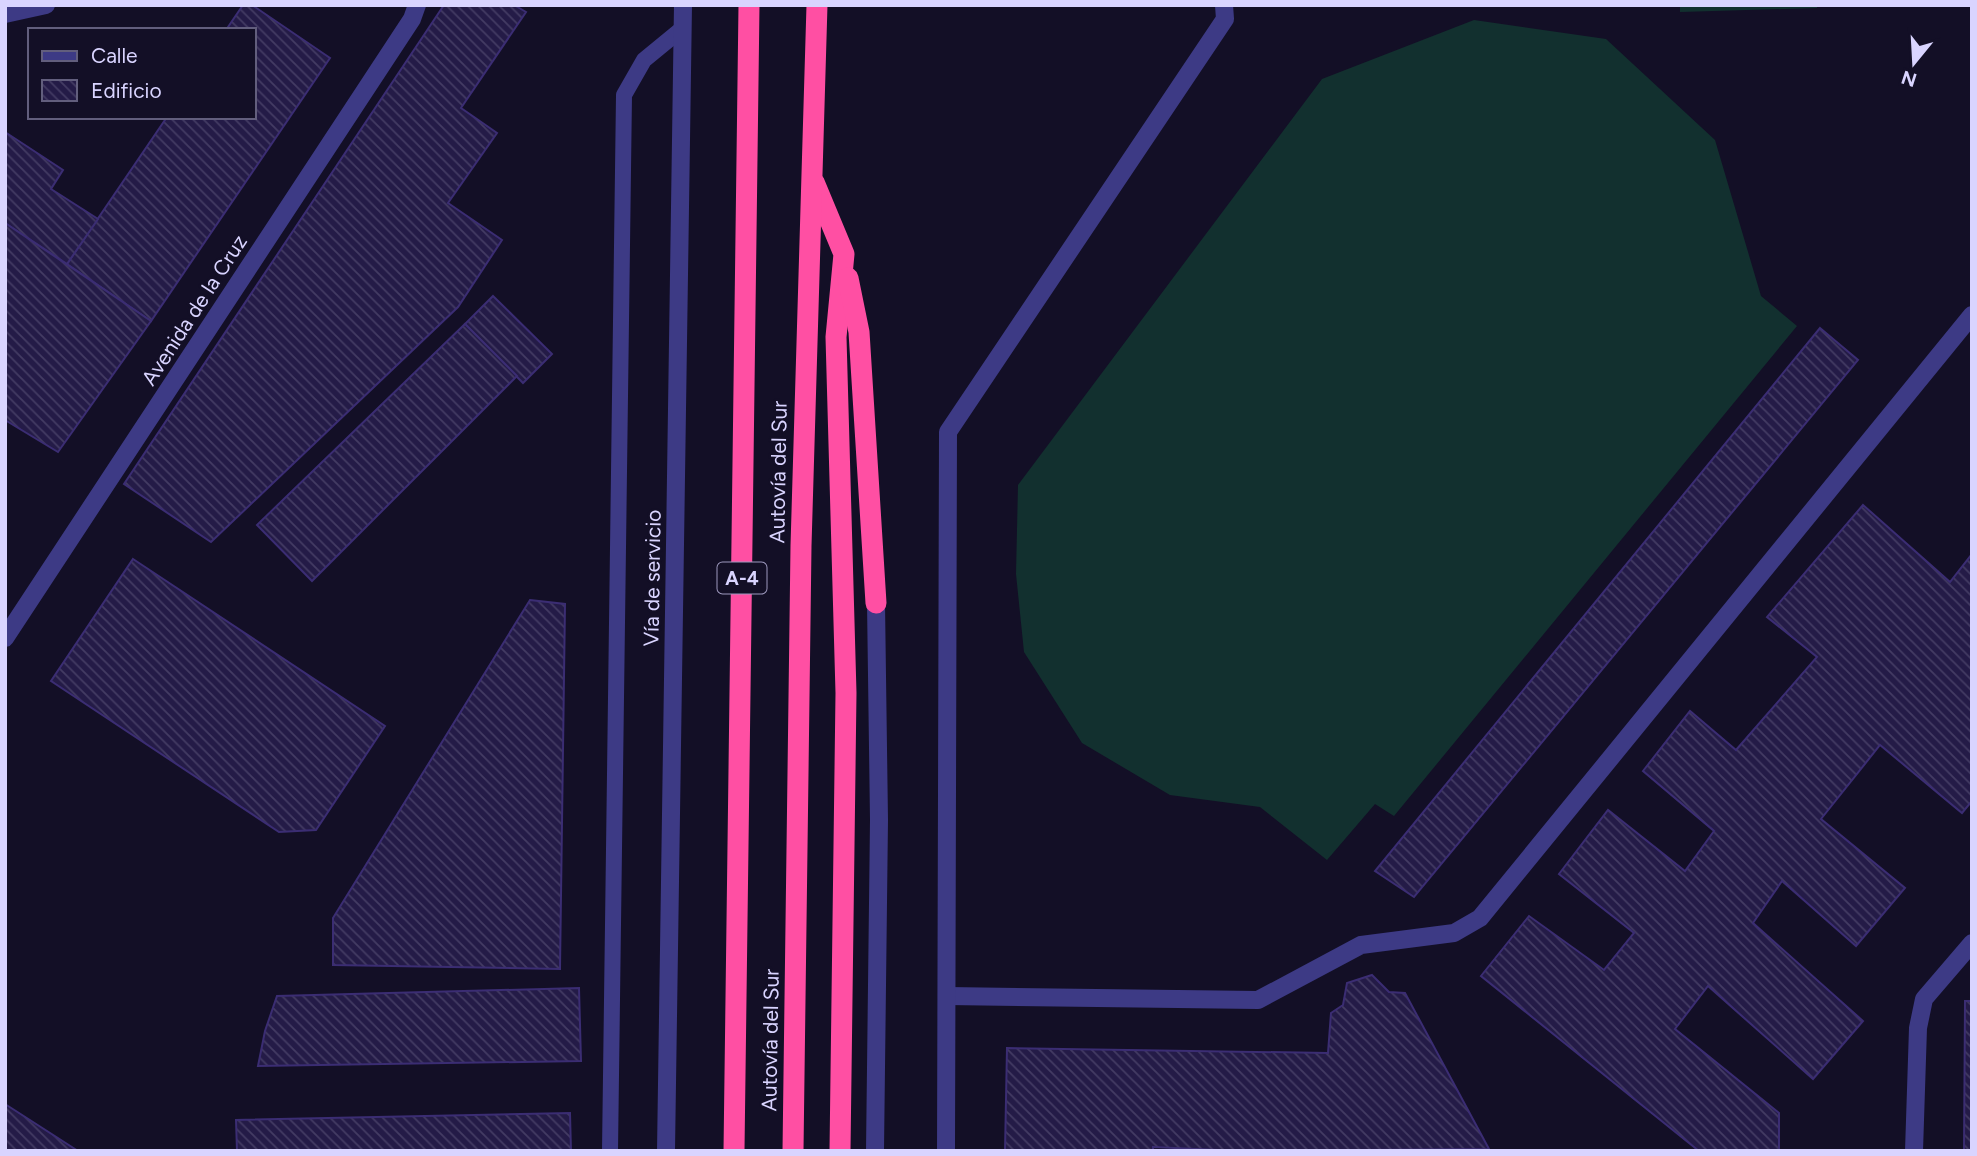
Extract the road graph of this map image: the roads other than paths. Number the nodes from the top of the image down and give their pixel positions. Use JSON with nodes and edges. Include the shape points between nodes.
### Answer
{"nodes":[{"id":1,"x":46,"y":5,"type":"edge"},
{"id":2,"x":417,"y":5,"type":"edge"},
{"id":3,"x":683,"y":5,"type":"edge"},
{"id":4,"x":749,"y":5,"type":"edge"},
{"id":5,"x":817,"y":5,"type":"edge"},
{"id":6,"x":1224,"y":5,"type":"edge"},
{"id":7,"x":5,"y":14,"type":"edge"},
{"id":8,"x":683,"y":28,"type":"junction"},
{"id":9,"x":810,"y":173,"type":"junction"},
{"id":10,"x":844,"y":254,"type":"junction"},
{"id":11,"x":1972,"y":315,"type":"edge"},
{"id":12,"x":876,"y":603,"type":"joint"},
{"id":13,"x":5,"y":638,"type":"edge"},
{"id":14,"x":1972,"y":943,"type":"edge"},
{"id":15,"x":947,"y":996,"type":"junction"},
{"id":16,"x":610,"y":1151,"type":"edge"},
{"id":17,"x":666,"y":1151,"type":"edge"},
{"id":18,"x":734,"y":1151,"type":"edge"},
{"id":19,"x":793,"y":1151,"type":"edge"},
{"id":20,"x":840,"y":1151,"type":"edge"},
{"id":21,"x":875,"y":1151,"type":"edge"},
{"id":22,"x":946,"y":1151,"type":"edge"},
{"id":23,"x":1914,"y":1151,"type":"edge"}],
"edges":[{"from":1,"to":7,"type":"street"},
{"from":2,"to":13,"type":"street","name":"Avenida de la Cruz"},
{"from":3,"to":8,"type":"street","name":"Vía de servicio"},
{"from":4,"to":18,"type":"highway","name":"Autovía del Sur","number":"A-4"},
{"from":5,"to":9,"type":"highway","name":"Autovía del Sur"},
{"from":6,"to":15,"type":"street","via":[[1225,19],[948,432]]},
{"from":8,"to":16,"type":"lane","via":[[644,60],[624,95]]},
{"from":8,"to":17,"type":"street","name":"Vía de servicio"},
{"from":9,"to":10,"type":"highway"},
{"from":9,"to":19,"type":"highway","name":"Autovía del Sur"},
{"from":10,"to":12,"type":"highway","via":[[859,332]]},
{"from":10,"to":20,"type":"highway","via":[[836,337],[846,693]]},
{"from":11,"to":15,"type":"street","via":[[1480,918],[1454,933],[1361,945],[1258,1000]]},
{"from":12,"to":21,"type":"street"},
{"from":14,"to":23,"type":"street","via":[[1924,999],[1918,1028]]},
{"from":15,"to":22,"type":"street"}]}
